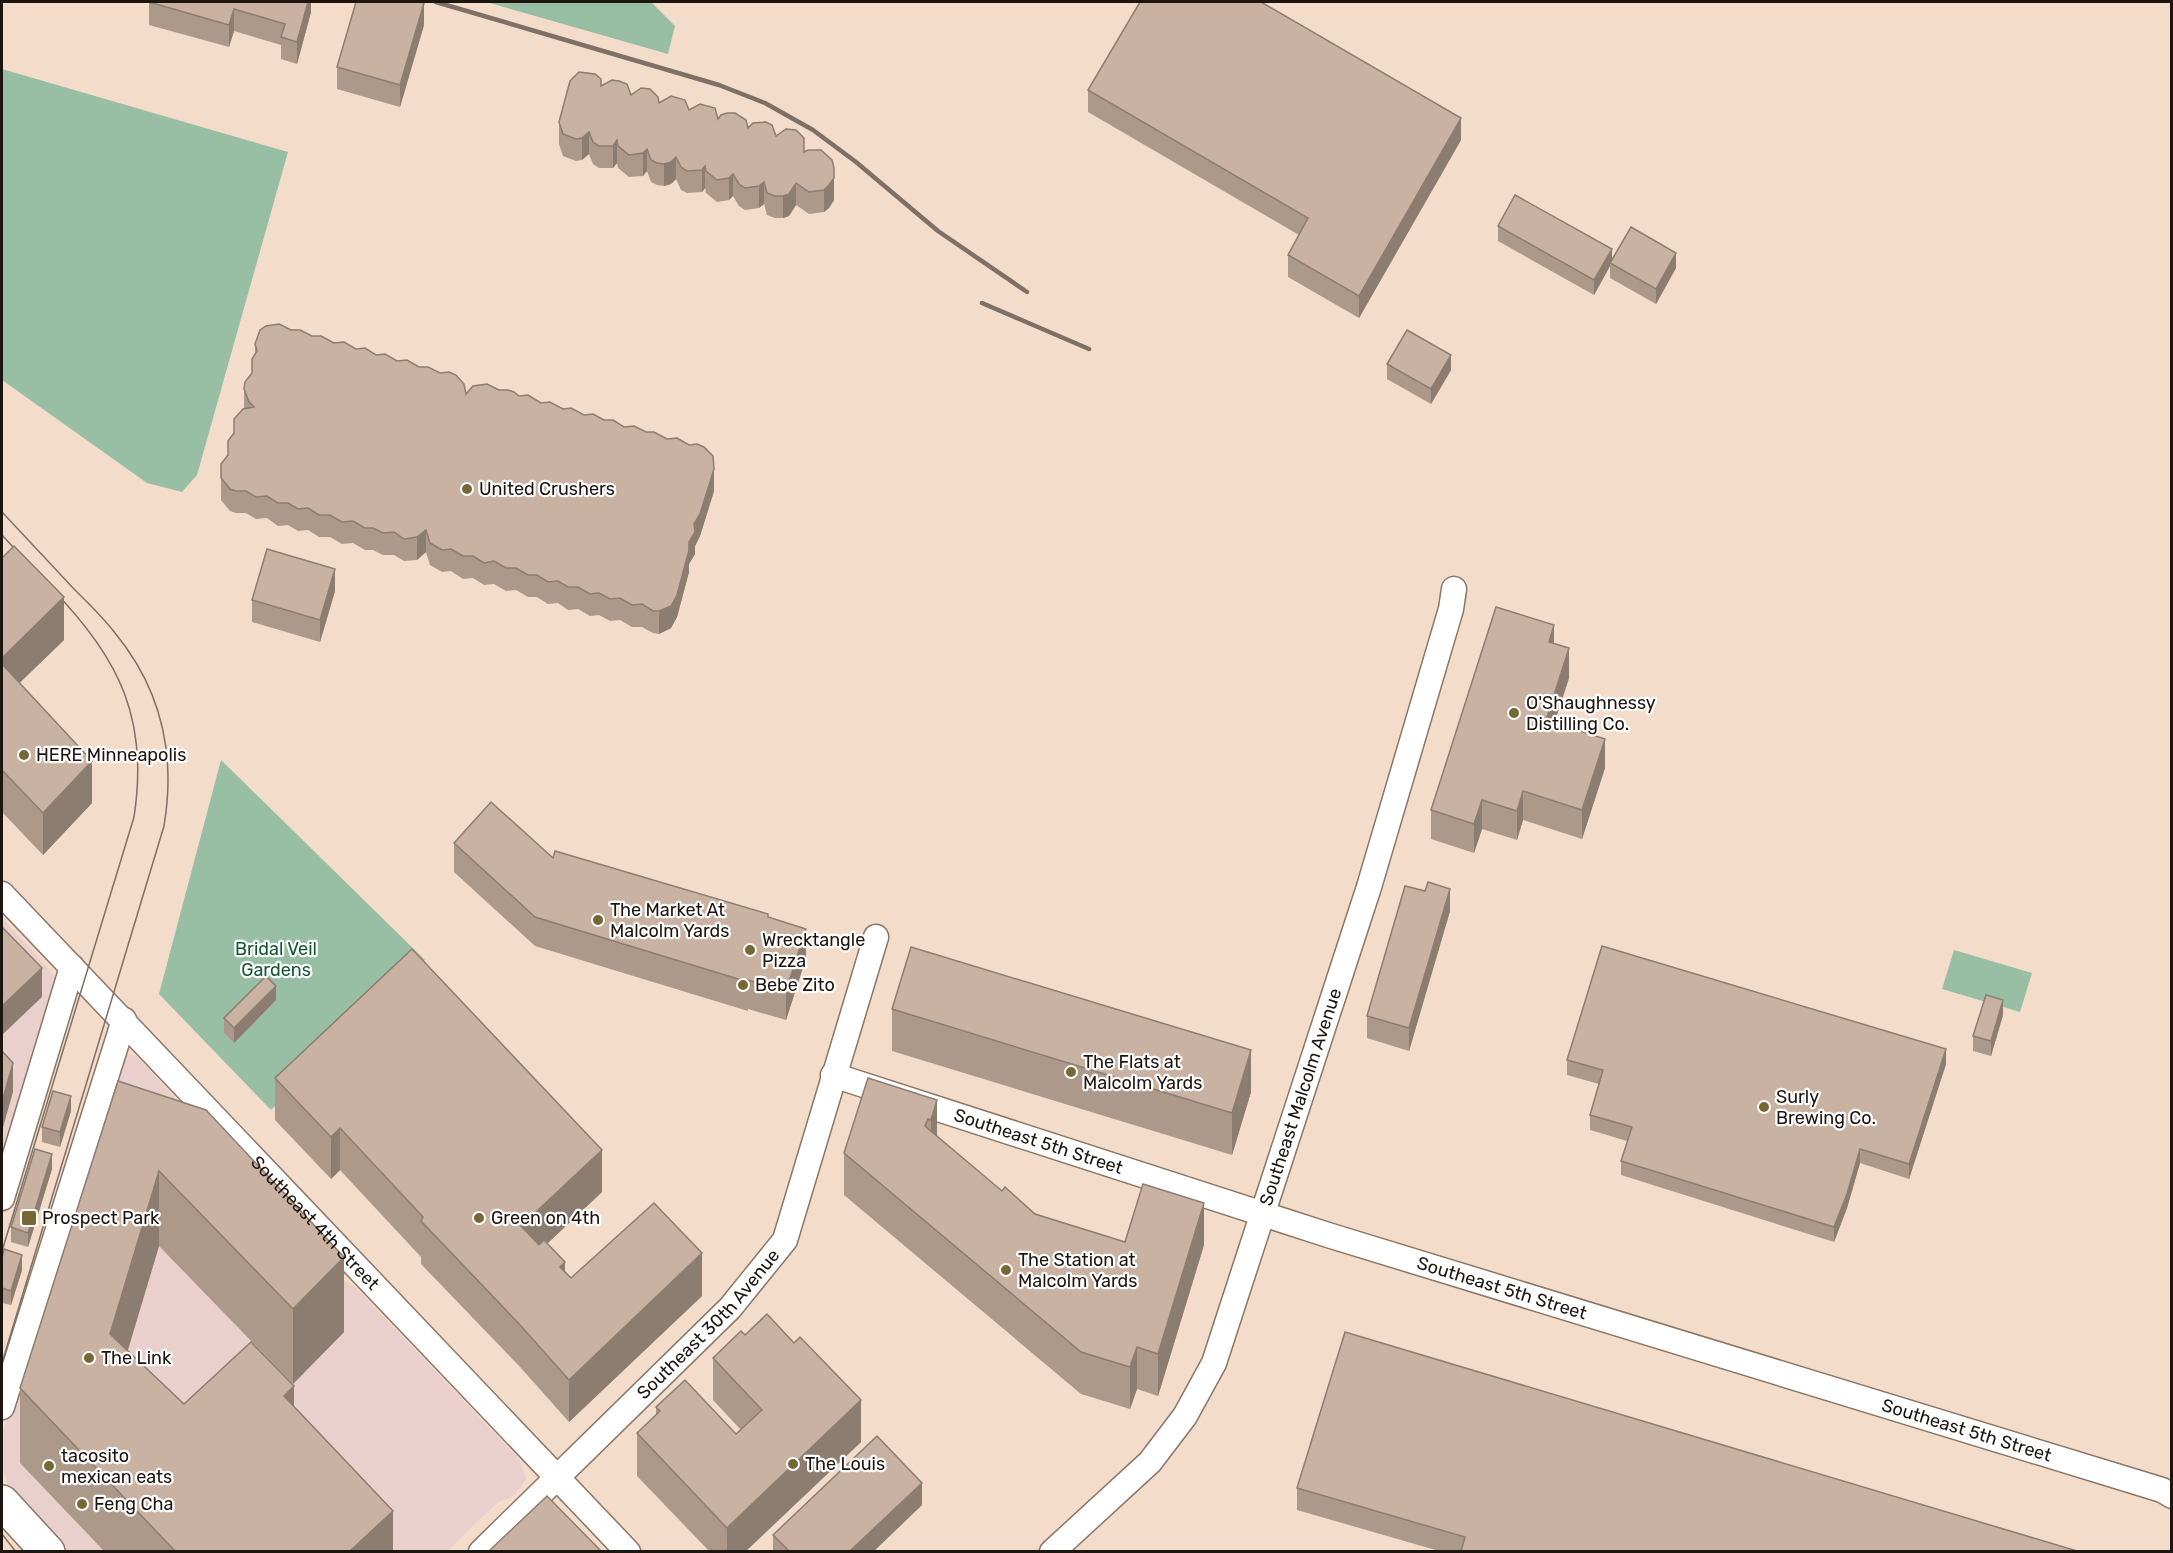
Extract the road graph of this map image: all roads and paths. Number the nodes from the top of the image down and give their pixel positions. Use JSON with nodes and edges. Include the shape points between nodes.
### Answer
{"nodes":[{"id":1,"x":1455,"y":589,"type":"dead end"},
{"id":2,"x":2,"y":894,"type":"edge"},
{"id":3,"x":876,"y":937,"type":"dead end"},
{"id":4,"x":72,"y":968,"type":"junction"},
{"id":5,"x":124,"y":1020,"type":"junction"},
{"id":6,"x":833,"y":1075,"type":"junction"},
{"id":7,"x":2,"y":1198,"type":"edge"},
{"id":8,"x":1263,"y":1212,"type":"junction"},
{"id":9,"x":2,"y":1407,"type":"edge"},
{"id":10,"x":558,"y":1476,"type":"junction"},
{"id":11,"x":2172,"y":1496,"type":"edge"},
{"id":12,"x":2,"y":1502,"type":"edge"},
{"id":13,"x":48,"y":1551,"type":"edge"},
{"id":14,"x":482,"y":1551,"type":"edge"},
{"id":15,"x":628,"y":1551,"type":"edge"},
{"id":16,"x":1052,"y":1551,"type":"edge"}],
"edges":[{"from":1,"to":8,"type":"street","name":"Southeast Malcolm Avenue","via":[[1369,887]]},
{"from":2,"to":4,"type":"street","name":"Southeast 4th Street"},
{"from":3,"to":6,"type":"street","name":"Southeast 30th Avenue"},
{"from":4,"to":5,"type":"street","name":"Southeast 4th Street"},
{"from":4,"to":7,"type":"street"},
{"from":5,"to":9,"type":"street"},
{"from":5,"to":10,"type":"street","name":"Southeast 4th Street"},
{"from":6,"to":8,"type":"street","name":"Southeast 5th Street"},
{"from":6,"to":10,"type":"street","name":"Southeast 30th Avenue","via":[[785,1240],[730,1308]]},
{"from":8,"to":11,"type":"street","name":"Southeast 5th Street"},
{"from":8,"to":16,"type":"street","name":"Southeast Malcolm Avenue","via":[[1214,1363],[1185,1416],[1150,1462]]},
{"from":10,"to":14,"type":"street","name":"Southeast 30th Avenue"},
{"from":10,"to":15,"type":"street","name":"Southeast 4th Street"},
{"from":12,"to":13,"type":"main road"}]}
